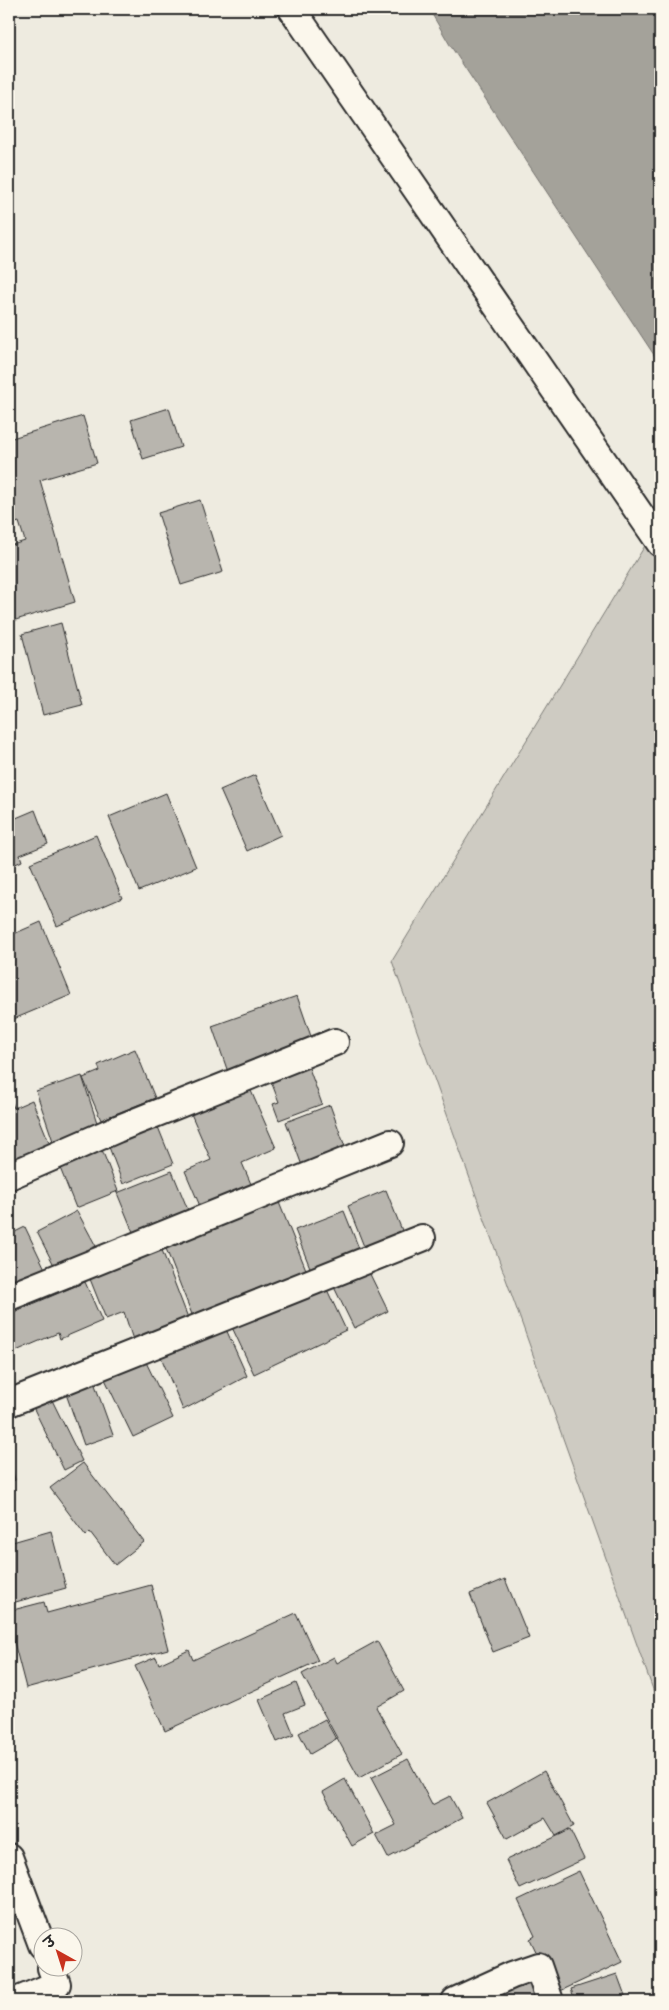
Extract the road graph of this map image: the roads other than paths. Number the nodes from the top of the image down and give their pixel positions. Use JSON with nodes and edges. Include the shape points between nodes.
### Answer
{"nodes":[{"id":1,"x":292,"y":9,"type":"edge"},
{"id":2,"x":660,"y":543,"type":"edge"},
{"id":3,"x":335,"y":1042,"type":"dead end"},
{"id":4,"x":390,"y":1142,"type":"dead end"},
{"id":5,"x":9,"y":1176,"type":"edge"},
{"id":6,"x":422,"y":1238,"type":"dead end"},
{"id":7,"x":9,"y":1297,"type":"edge"},
{"id":8,"x":9,"y":1403,"type":"edge"},
{"id":9,"x":9,"y":1857,"type":"edge"},
{"id":10,"x":36,"y":1928,"type":"edge"},
{"id":11,"x":55,"y":1978,"type":"edge"},
{"id":12,"x":16,"y":2001,"type":"edge"},
{"id":13,"x":455,"y":2001,"type":"edge"},
{"id":14,"x":550,"y":2001,"type":"edge"}],
"edges":[{"from":1,"to":2,"type":"street"},
{"from":3,"to":5,"type":"street"},
{"from":4,"to":7,"type":"street"},
{"from":6,"to":8,"type":"street"},
{"from":9,"to":10,"type":"street"},
{"from":11,"to":12,"type":"street","via":[[57,1984]]},
{"from":13,"to":14,"type":"street","via":[[538,1966]]}]}
